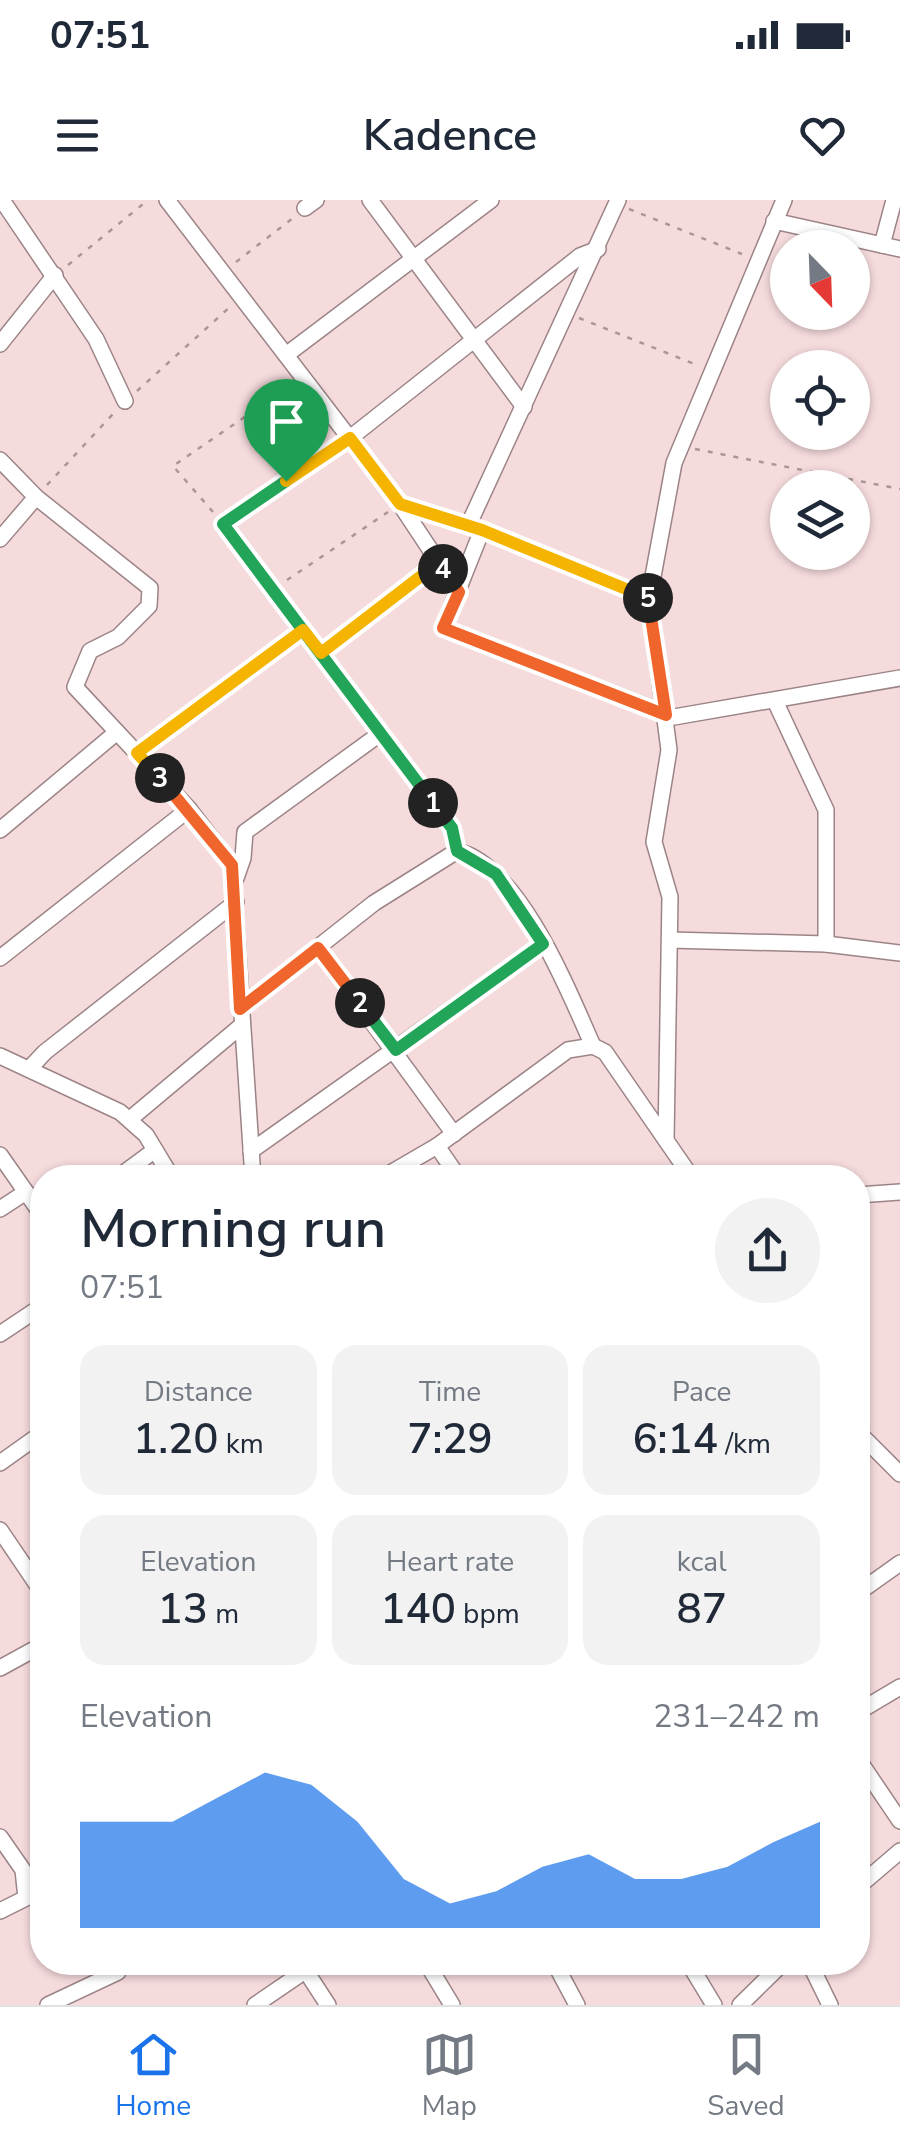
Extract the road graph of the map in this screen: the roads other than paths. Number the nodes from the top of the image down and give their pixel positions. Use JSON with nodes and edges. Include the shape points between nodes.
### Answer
{"nodes":[{"id":1,"x":2,"y":200,"type":"edge"},
{"id":2,"x":167,"y":200,"type":"edge"},
{"id":3,"x":370,"y":200,"type":"edge"},
{"id":4,"x":491,"y":200,"type":"edge"},
{"id":5,"x":784,"y":200,"type":"edge"},
{"id":6,"x":894,"y":200,"type":"edge"},
{"id":7,"x":618,"y":202,"type":"edge"},
{"id":8,"x":774,"y":222,"type":"junction"},
{"id":9,"x":882,"y":245,"type":"junction"},
{"id":10,"x":598,"y":249,"type":"junction"},
{"id":11,"x":900,"y":249,"type":"edge"},
{"id":12,"x":414,"y":259,"type":"junction"},
{"id":13,"x":55,"y":275,"type":"junction"},
{"id":14,"x":474,"y":340,"type":"junction"},
{"id":15,"x":0,"y":344,"type":"edge"},
{"id":16,"x":286,"y":355,"type":"junction"},
{"id":17,"x":125,"y":401,"type":"dead end"},
{"id":18,"x":524,"y":407,"type":"junction"},
{"id":19,"x":350,"y":438,"type":"junction"},
{"id":20,"x":0,"y":460,"type":"edge"},
{"id":21,"x":36,"y":497,"type":"junction"},
{"id":22,"x":400,"y":504,"type":"junction"},
{"id":23,"x":223,"y":524,"type":"road end"},
{"id":24,"x":475,"y":528,"type":"junction"},
{"id":25,"x":0,"y":539,"type":"edge"},
{"id":26,"x":459,"y":592,"type":"junction"},
{"id":27,"x":649,"y":598,"type":"junction"},
{"id":28,"x":303,"y":630,"type":"junction"},
{"id":29,"x":900,"y":678,"type":"edge"},
{"id":30,"x":776,"y":702,"type":"junction"},
{"id":31,"x":666,"y":715,"type":"junction"},
{"id":32,"x":117,"y":732,"type":"junction"},
{"id":33,"x":381,"y":734,"type":"junction"},
{"id":34,"x":137,"y":753,"type":"junction"},
{"id":35,"x":189,"y":809,"type":"junction"},
{"id":36,"x":0,"y":830,"type":"edge"},
{"id":37,"x":457,"y":851,"type":"junction"},
{"id":38,"x":235,"y":881,"type":"junction"},
{"id":39,"x":236,"y":902,"type":"junction"},
{"id":40,"x":670,"y":940,"type":"junction"},
{"id":41,"x":543,"y":944,"type":"junction"},
{"id":42,"x":826,"y":944,"type":"junction"},
{"id":43,"x":318,"y":948,"type":"junction"},
{"id":44,"x":900,"y":953,"type":"edge"},
{"id":45,"x":0,"y":958,"type":"edge"},
{"id":46,"x":240,"y":1009,"type":"junction"},
{"id":47,"x":241,"y":1026,"type":"junction"},
{"id":48,"x":593,"y":1046,"type":"junction"},
{"id":49,"x":396,"y":1050,"type":"junction"},
{"id":50,"x":0,"y":1056,"type":"edge"},
{"id":51,"x":29,"y":1070,"type":"junction"},
{"id":52,"x":130,"y":1120,"type":"junction"},
{"id":53,"x":454,"y":1134,"type":"junction"},
{"id":54,"x":666,"y":1140,"type":"junction"},
{"id":55,"x":437,"y":1146,"type":"junction"},
{"id":56,"x":156,"y":1150,"type":"junction"},
{"id":57,"x":251,"y":1151,"type":"junction"},
{"id":58,"x":0,"y":1155,"type":"edge"},
{"id":59,"x":135,"y":1165,"type":"edge"},
{"id":60,"x":165,"y":1165,"type":"edge"},
{"id":61,"x":252,"y":1165,"type":"edge"},
{"id":62,"x":404,"y":1165,"type":"edge"},
{"id":63,"x":450,"y":1165,"type":"edge"},
{"id":64,"x":683,"y":1165,"type":"edge"},
{"id":65,"x":26,"y":1192,"type":"junction"},
{"id":66,"x":900,"y":1192,"type":"edge"},
{"id":67,"x":870,"y":1193,"type":"edge"},
{"id":68,"x":30,"y":1198,"type":"edge"},
{"id":69,"x":0,"y":1209,"type":"edge"},
{"id":70,"x":30,"y":1314,"type":"edge"},
{"id":71,"x":0,"y":1334,"type":"edge"},
{"id":72,"x":30,"y":1442,"type":"edge"},
{"id":73,"x":870,"y":1451,"type":"edge"},
{"id":74,"x":0,"y":1463,"type":"edge"},
{"id":75,"x":900,"y":1474,"type":"edge"},
{"id":76,"x":0,"y":1530,"type":"edge"},
{"id":77,"x":900,"y":1563,"type":"edge"},
{"id":78,"x":30,"y":1574,"type":"edge"},
{"id":79,"x":870,"y":1584,"type":"edge"},
{"id":80,"x":30,"y":1652,"type":"edge"},
{"id":81,"x":0,"y":1668,"type":"edge"},
{"id":82,"x":900,"y":1687,"type":"edge"},
{"id":83,"x":870,"y":1705,"type":"edge"},
{"id":84,"x":870,"y":1777,"type":"edge"},
{"id":85,"x":900,"y":1821,"type":"edge"},
{"id":86,"x":0,"y":1837,"type":"edge"},
{"id":87,"x":900,"y":1851,"type":"edge"},
{"id":88,"x":870,"y":1877,"type":"edge"},
{"id":89,"x":0,"y":1911,"type":"edge"},
{"id":90,"x":112,"y":1975,"type":"edge"},
{"id":91,"x":295,"y":1975,"type":"edge"},
{"id":92,"x":313,"y":1975,"type":"edge"},
{"id":93,"x":434,"y":1975,"type":"edge"},
{"id":94,"x":561,"y":1975,"type":"edge"},
{"id":95,"x":696,"y":1975,"type":"edge"},
{"id":96,"x":771,"y":1975,"type":"edge"},
{"id":97,"x":815,"y":1975,"type":"edge"},
{"id":98,"x":48,"y":2005,"type":"edge"},
{"id":99,"x":255,"y":2005,"type":"edge"},
{"id":100,"x":328,"y":2005,"type":"edge"},
{"id":101,"x":452,"y":2005,"type":"edge"},
{"id":102,"x":577,"y":2005,"type":"edge"},
{"id":103,"x":714,"y":2005,"type":"edge"},
{"id":104,"x":740,"y":2005,"type":"edge"},
{"id":105,"x":830,"y":2005,"type":"edge"}],
"edges":[{"from":1,"to":13,"type":"street"},
{"from":2,"to":16,"type":"street"},
{"from":3,"to":12,"type":"street"},
{"from":4,"to":12,"type":"street"},
{"from":5,"to":8,"type":"street"},
{"from":6,"to":9,"type":"street"},
{"from":7,"to":10,"type":"street"},
{"from":8,"to":9,"type":"street"},
{"from":8,"to":27,"type":"street","via":[[681,446]]},
{"from":9,"to":11,"type":"street"},
{"from":10,"to":14,"type":"street","via":[[580,256]]},
{"from":10,"to":18,"type":"street"},
{"from":12,"to":14,"type":"street"},
{"from":12,"to":16,"type":"street"},
{"from":13,"to":15,"type":"street"},
{"from":13,"to":17,"type":"street"},
{"from":14,"to":18,"type":"street"},
{"from":14,"to":19,"type":"street"},
{"from":16,"to":19,"type":"street"},
{"from":18,"to":24,"type":"street"},
{"from":19,"to":22,"type":"street"},
{"from":20,"to":21,"type":"street"},
{"from":21,"to":25,"type":"street"},
{"from":21,"to":32,"type":"street","via":[[150,588],[140,617],[90,651],[78,671],[75,686]]},
{"from":22,"to":24,"type":"street"},
{"from":22,"to":26,"type":"street"},
{"from":23,"to":28,"type":"street"},
{"from":24,"to":26,"type":"street"},
{"from":24,"to":27,"type":"street"},
{"from":26,"to":31,"type":"street","via":[[443,628]]},
{"from":27,"to":31,"type":"street"},
{"from":28,"to":33,"type":"street"},
{"from":28,"to":34,"type":"street"},
{"from":29,"to":30,"type":"street"},
{"from":30,"to":31,"type":"street"},
{"from":30,"to":42,"type":"street","via":[[826,810]]},
{"from":31,"to":40,"type":"street","via":[[669,750],[654,842],[670,897]]},
{"from":32,"to":34,"type":"street"},
{"from":32,"to":36,"type":"street"},
{"from":33,"to":37,"type":"street","via":[[452,828]]},
{"from":33,"to":38,"type":"street","via":[[245,832]]},
{"from":34,"to":35,"type":"street"},
{"from":35,"to":38,"type":"street","via":[[232,865]]},
{"from":35,"to":45,"type":"street"},
{"from":37,"to":41,"type":"street","via":[[496,874]]},
{"from":37,"to":43,"type":"street"},
{"from":38,"to":39,"type":"street"},
{"from":39,"to":46,"type":"street"},
{"from":39,"to":51,"type":"street"},
{"from":40,"to":42,"type":"street"},
{"from":40,"to":54,"type":"street"},
{"from":41,"to":48,"type":"street"},
{"from":41,"to":49,"type":"street"},
{"from":42,"to":44,"type":"street"},
{"from":43,"to":46,"type":"street"},
{"from":43,"to":49,"type":"street"},
{"from":46,"to":47,"type":"street"},
{"from":47,"to":52,"type":"street"},
{"from":47,"to":57,"type":"street"},
{"from":48,"to":53,"type":"street","via":[[568,1050]]},
{"from":48,"to":54,"type":"street","via":[[605,1052]]},
{"from":49,"to":53,"type":"street"},
{"from":49,"to":57,"type":"street"},
{"from":50,"to":51,"type":"street"},
{"from":51,"to":52,"type":"street"},
{"from":52,"to":56,"type":"street"},
{"from":53,"to":55,"type":"street"},
{"from":54,"to":64,"type":"street"},
{"from":55,"to":62,"type":"street"},
{"from":55,"to":63,"type":"street"},
{"from":56,"to":59,"type":"street"},
{"from":56,"to":60,"type":"street"},
{"from":57,"to":61,"type":"street"},
{"from":58,"to":65,"type":"street"},
{"from":65,"to":68,"type":"street"},
{"from":65,"to":69,"type":"street"},
{"from":66,"to":67,"type":"street"},
{"from":70,"to":71,"type":"street"},
{"from":72,"to":74,"type":"street"},
{"from":73,"to":75,"type":"street"},
{"from":76,"to":78,"type":"street"},
{"from":77,"to":79,"type":"street"},
{"from":80,"to":81,"type":"street"},
{"from":82,"to":83,"type":"street"},
{"from":84,"to":85,"type":"street"},
{"from":86,"to":89,"type":"street","via":[[22,1870],[26,1898]]},
{"from":87,"to":88,"type":"street"},
{"from":90,"to":98,"type":"street"},
{"from":91,"to":99,"type":"street"},
{"from":92,"to":100,"type":"street"},
{"from":93,"to":101,"type":"street"},
{"from":94,"to":102,"type":"street"},
{"from":95,"to":103,"type":"street"},
{"from":96,"to":104,"type":"street"},
{"from":97,"to":105,"type":"street"}]}
